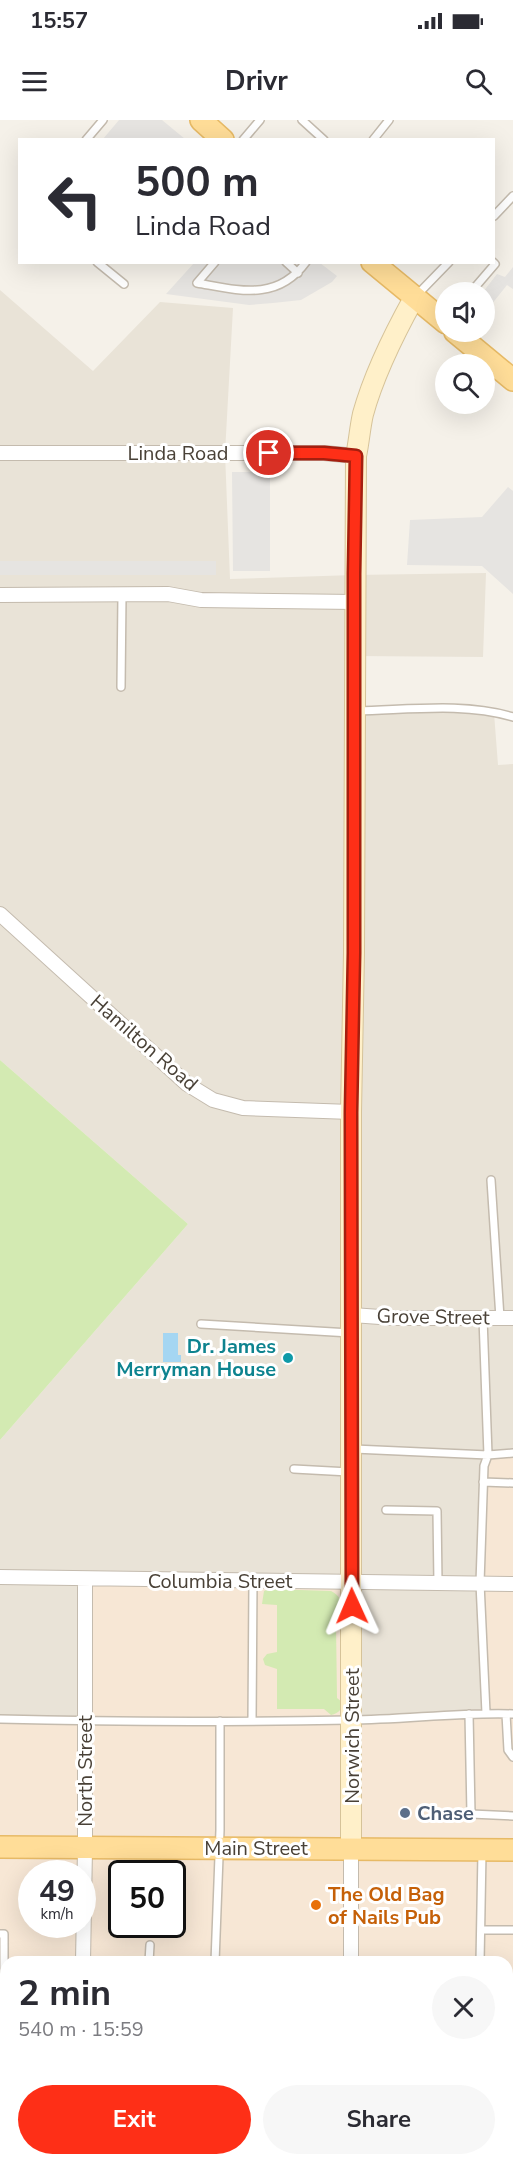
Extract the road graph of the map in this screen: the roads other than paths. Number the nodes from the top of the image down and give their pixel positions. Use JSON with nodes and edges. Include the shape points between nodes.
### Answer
{"nodes":[{"id":1,"x":103,"y":120,"type":"edge"},
{"id":2,"x":201,"y":120,"type":"edge"},
{"id":3,"x":260,"y":120,"type":"edge"},
{"id":4,"x":302,"y":120,"type":"edge"},
{"id":5,"x":390,"y":120,"type":"edge"},
{"id":6,"x":88,"y":138,"type":"edge"},
{"id":7,"x":221,"y":138,"type":"edge"},
{"id":8,"x":245,"y":138,"type":"edge"},
{"id":9,"x":322,"y":138,"type":"edge"},
{"id":10,"x":375,"y":138,"type":"edge"},
{"id":11,"x":513,"y":196,"type":"edge"},
{"id":12,"x":495,"y":215,"type":"edge"},
{"id":13,"x":99,"y":264,"type":"edge"},
{"id":14,"x":213,"y":264,"type":"edge"},
{"id":15,"x":288,"y":264,"type":"edge"},
{"id":16,"x":305,"y":264,"type":"edge"},
{"id":17,"x":374,"y":264,"type":"edge"},
{"id":18,"x":447,"y":264,"type":"edge"},
{"id":19,"x":495,"y":264,"type":"edge"},
{"id":20,"x":298,"y":273,"type":"junction"},
{"id":21,"x":480,"y":282,"type":"edge"},
{"id":22,"x":124,"y":284,"type":"dead end"},
{"id":23,"x":414,"y":298,"type":"junction"},
{"id":24,"x":435,"y":314,"type":"edge"},
{"id":25,"x":468,"y":342,"type":"edge"},
{"id":26,"x":513,"y":380,"type":"edge"},
{"id":27,"x":0,"y":453,"type":"edge"},
{"id":28,"x":356,"y":456,"type":"junction"},
{"id":29,"x":0,"y":595,"type":"edge"},
{"id":30,"x":122,"y":595,"type":"junction"},
{"id":31,"x":355,"y":602,"type":"junction"},
{"id":32,"x":121,"y":687,"type":"dead end"},
{"id":33,"x":355,"y":711,"type":"junction"},
{"id":34,"x":513,"y":717,"type":"edge"},
{"id":35,"x":0,"y":914,"type":"edge"},
{"id":36,"x":351,"y":1112,"type":"junction"},
{"id":37,"x":491,"y":1180,"type":"dead end"},
{"id":38,"x":483,"y":1317,"type":"junction"},
{"id":39,"x":507,"y":1318,"type":"edge"},
{"id":40,"x":201,"y":1324,"type":"dead end"},
{"id":41,"x":352,"y":1324,"type":"junction"},
{"id":42,"x":351,"y":1449,"type":"junction"},
{"id":43,"x":513,"y":1453,"type":"edge"},
{"id":44,"x":488,"y":1455,"type":"junction"},
{"id":45,"x":294,"y":1469,"type":"dead end"},
{"id":46,"x":351,"y":1472,"type":"junction"},
{"id":47,"x":483,"y":1482,"type":"junction"},
{"id":48,"x":513,"y":1482,"type":"edge"},
{"id":49,"x":387,"y":1510,"type":"dead end"},
{"id":50,"x":0,"y":1578,"type":"edge"},
{"id":51,"x":85,"y":1580,"type":"junction"},
{"id":52,"x":253,"y":1581,"type":"junction"},
{"id":53,"x":351,"y":1582,"type":"junction"},
{"id":54,"x":438,"y":1583,"type":"junction"},
{"id":55,"x":480,"y":1583,"type":"junction"},
{"id":56,"x":513,"y":1584,"type":"edge"},
{"id":57,"x":486,"y":1713,"type":"junction"},
{"id":58,"x":469,"y":1714,"type":"junction"},
{"id":59,"x":509,"y":1714,"type":"edge"},
{"id":60,"x":0,"y":1719,"type":"edge"},
{"id":61,"x":252,"y":1720,"type":"junction"},
{"id":62,"x":353,"y":1720,"type":"junction"},
{"id":63,"x":84,"y":1721,"type":"junction"},
{"id":64,"x":220,"y":1721,"type":"junction"},
{"id":65,"x":513,"y":1757,"type":"edge"},
{"id":66,"x":513,"y":1816,"type":"edge"},
{"id":67,"x":0,"y":1847,"type":"edge"},
{"id":68,"x":85,"y":1848,"type":"junction"},
{"id":69,"x":219,"y":1848,"type":"junction"},
{"id":70,"x":351,"y":1849,"type":"junction"},
{"id":71,"x":482,"y":1850,"type":"junction"},
{"id":72,"x":513,"y":1850,"type":"edge"},
{"id":73,"x":481,"y":1930,"type":"junction"},
{"id":74,"x":513,"y":1930,"type":"edge"},
{"id":75,"x":0,"y":1934,"type":"edge"},
{"id":76,"x":150,"y":1945,"type":"dead end"},
{"id":77,"x":4,"y":1956,"type":"edge"},
{"id":78,"x":83,"y":1956,"type":"edge"},
{"id":79,"x":149,"y":1956,"type":"edge"},
{"id":80,"x":215,"y":1956,"type":"edge"},
{"id":81,"x":351,"y":1956,"type":"edge"},
{"id":82,"x":480,"y":1956,"type":"edge"}],
"edges":[{"from":1,"to":6,"type":"lane"},
{"from":2,"to":7,"type":"main road"},
{"from":3,"to":8,"type":"lane"},
{"from":4,"to":9,"type":"lane"},
{"from":5,"to":10,"type":"lane"},
{"from":11,"to":12,"type":"lane"},
{"from":13,"to":22,"type":"lane"},
{"from":14,"to":20,"type":"lane","via":[[197,283],[242,291],[266,289],[288,282]]},
{"from":15,"to":20,"type":"lane"},
{"from":16,"to":20,"type":"lane"},
{"from":17,"to":23,"type":"main road"},
{"from":18,"to":23,"type":"lane"},
{"from":19,"to":21,"type":"lane"},
{"from":23,"to":24,"type":"main road"},
{"from":23,"to":28,"type":"main road","name":"Norwich Street","via":[[370,392]]},
{"from":25,"to":26,"type":"main road"},
{"from":27,"to":28,"type":"street","name":"Linda Road"},
{"from":28,"to":31,"type":"main road","name":"Norwich Street"},
{"from":29,"to":30,"type":"street"},
{"from":30,"to":31,"type":"street"},
{"from":30,"to":32,"type":"lane"},
{"from":31,"to":33,"type":"main road","name":"Norwich Street"},
{"from":33,"to":34,"type":"lane","via":[[448,708],[492,711]]},
{"from":33,"to":36,"type":"main road","name":"Norwich Street"},
{"from":35,"to":36,"type":"street","name":"Hamilton Road","via":[[187,1084],[213,1100],[243,1108]]},
{"from":36,"to":41,"type":"main road","name":"Norwich Street"},
{"from":37,"to":39,"type":"lane"},
{"from":38,"to":39,"type":"street","name":"Grove Street"},
{"from":38,"to":41,"type":"street","name":"Grove Street","via":[[394,1318]]},
{"from":38,"to":44,"type":"lane"},
{"from":40,"to":41,"type":"lane"},
{"from":41,"to":42,"type":"main road","name":"Norwich Street"},
{"from":42,"to":44,"type":"lane"},
{"from":42,"to":46,"type":"main road","name":"Norwich Street"},
{"from":43,"to":44,"type":"lane"},
{"from":44,"to":47,"type":"lane"},
{"from":45,"to":46,"type":"lane"},
{"from":46,"to":53,"type":"main road","name":"Norwich Street"},
{"from":47,"to":48,"type":"lane"},
{"from":47,"to":55,"type":"lane"},
{"from":49,"to":54,"type":"lane","via":[[437,1511]]},
{"from":50,"to":51,"type":"street","name":"Columbia Street"},
{"from":51,"to":52,"type":"street","name":"Columbia Street"},
{"from":51,"to":63,"type":"street","name":"North Street"},
{"from":52,"to":53,"type":"street","name":"Columbia Street"},
{"from":52,"to":61,"type":"lane"},
{"from":53,"to":54,"type":"street","name":"Columbia Street"},
{"from":53,"to":62,"type":"main road","name":"Norwich Street"},
{"from":54,"to":55,"type":"street","name":"Columbia Street"},
{"from":55,"to":56,"type":"street","name":"Columbia Street"},
{"from":55,"to":57,"type":"lane"},
{"from":57,"to":58,"type":"lane"},
{"from":57,"to":59,"type":"lane"},
{"from":58,"to":62,"type":"lane"},
{"from":58,"to":66,"type":"lane","via":[[471,1814]]},
{"from":59,"to":65,"type":"lane","via":[[508,1750]]},
{"from":60,"to":63,"type":"lane"},
{"from":61,"to":62,"type":"lane"},
{"from":61,"to":64,"type":"lane"},
{"from":62,"to":70,"type":"main road","name":"Norwich Street"},
{"from":63,"to":64,"type":"lane"},
{"from":63,"to":68,"type":"street","name":"North Street"},
{"from":64,"to":69,"type":"lane"},
{"from":67,"to":68,"type":"main road","name":"Main Street"},
{"from":68,"to":69,"type":"main road","name":"Main Street"},
{"from":68,"to":78,"type":"street","name":"North Street"},
{"from":69,"to":70,"type":"main road","name":"Main Street"},
{"from":69,"to":80,"type":"lane"},
{"from":70,"to":71,"type":"main road","name":"Main Street"},
{"from":70,"to":81,"type":"street","name":"Norwich Street"},
{"from":71,"to":72,"type":"main road","name":"Main Street"},
{"from":71,"to":73,"type":"lane"},
{"from":73,"to":74,"type":"lane"},
{"from":73,"to":82,"type":"lane"},
{"from":75,"to":77,"type":"lane","via":[[4,1934]]},
{"from":76,"to":79,"type":"lane"}]}
